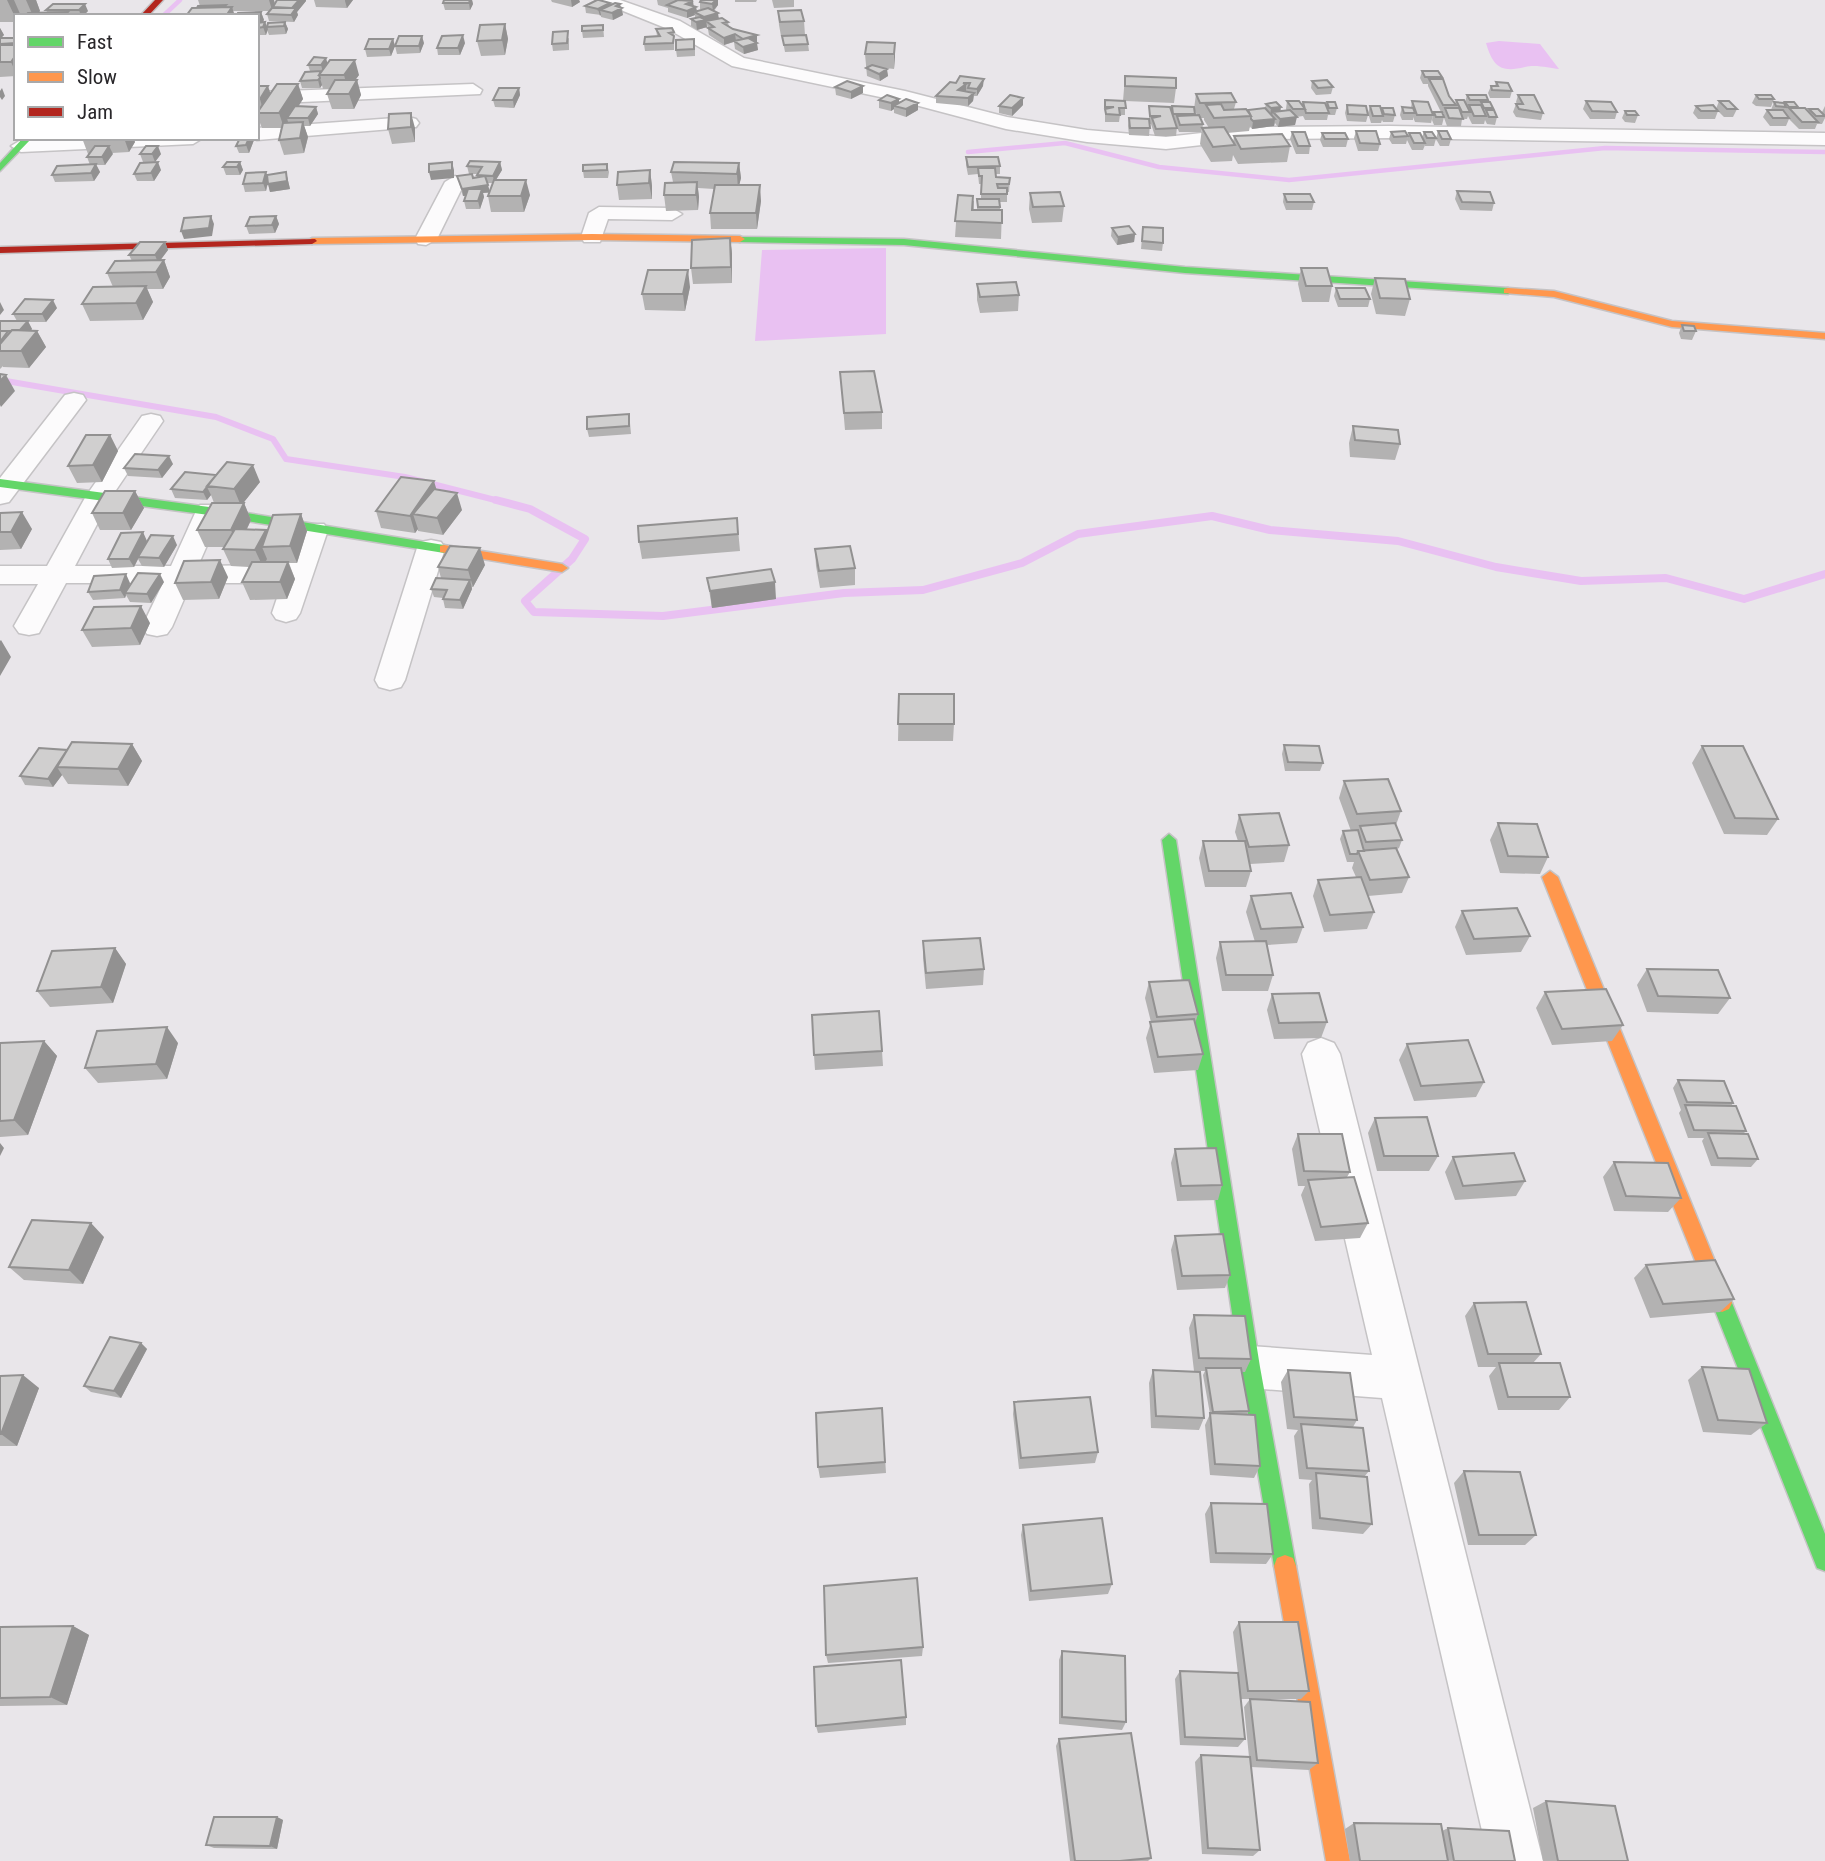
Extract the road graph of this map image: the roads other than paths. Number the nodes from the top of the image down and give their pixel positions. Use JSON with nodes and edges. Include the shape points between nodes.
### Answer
{"nodes":[{"id":1,"x":159,"y":0,"type":"edge"},
{"id":2,"x":604,"y":0,"type":"edge"},
{"id":3,"x":146,"y":14,"type":"edge"},
{"id":4,"x":473,"y":90,"type":"dead end"},
{"id":5,"x":259,"y":98,"type":"edge"},
{"id":6,"x":409,"y":123,"type":"edge"},
{"id":7,"x":259,"y":134,"type":"edge"},
{"id":8,"x":1825,"y":139,"type":"edge"},
{"id":9,"x":109,"y":140,"type":"edge"},
{"id":10,"x":25,"y":142,"type":"edge"},
{"id":11,"x":0,"y":168,"type":"edge"},
{"id":12,"x":455,"y":182,"type":"edge"},
{"id":13,"x":672,"y":214,"type":"dead end"},
{"id":14,"x":592,"y":237,"type":"junction"},
{"id":15,"x":426,"y":239,"type":"junction"},
{"id":16,"x":0,"y":250,"type":"edge"},
{"id":17,"x":1825,"y":336,"type":"edge"},
{"id":18,"x":74,"y":400,"type":"dead end"},
{"id":19,"x":151,"y":421,"type":"dead end"},
{"id":20,"x":3,"y":487,"type":"edge"},
{"id":21,"x":99,"y":496,"type":"junction"},
{"id":22,"x":209,"y":511,"type":"junction"},
{"id":23,"x":314,"y":530,"type":"junction"},
{"id":24,"x":431,"y":548,"type":"junction"},
{"id":25,"x":562,"y":568,"type":"dead end"},
{"id":26,"x":299,"y":574,"type":"junction"},
{"id":27,"x":0,"y":575,"type":"edge"},
{"id":28,"x":57,"y":575,"type":"junction"},
{"id":29,"x":180,"y":575,"type":"junction"},
{"id":30,"x":286,"y":613,"type":"dead end"},
{"id":31,"x":29,"y":626,"type":"dead end"},
{"id":32,"x":157,"y":627,"type":"dead end"},
{"id":33,"x":390,"y":680,"type":"dead end"},
{"id":34,"x":1169,"y":840,"type":"dead end"},
{"id":35,"x":1550,"y":877,"type":"dead end"},
{"id":36,"x":1321,"y":1054,"type":"dead end"},
{"id":37,"x":1250,"y":1367,"type":"junction"},
{"id":38,"x":1397,"y":1378,"type":"junction"},
{"id":39,"x":1825,"y":1560,"type":"edge"},
{"id":40,"x":1338,"y":1861,"type":"edge"},
{"id":41,"x":1516,"y":1861,"type":"edge"}],
"edges":[{"from":1,"to":3,"type":"main road"},
{"from":2,"to":8,"type":"street","via":[[674,25],[738,62],[1006,123],[1087,136],[1166,143],[1255,133],[1349,132]]},
{"from":4,"to":5,"type":"street"},
{"from":6,"to":7,"type":"street"},
{"from":9,"to":10,"type":"street"},
{"from":10,"to":11,"type":"main road"},
{"from":12,"to":15,"type":"street"},
{"from":13,"to":14,"type":"street","via":[[598,213]]},
{"from":14,"to":15,"type":"main road"},
{"from":14,"to":17,"type":"main road","via":[[904,242],[1185,270],[1553,294],[1672,324]]},
{"from":15,"to":16,"type":"main road"},
{"from":18,"to":20,"type":"street"},
{"from":19,"to":21,"type":"street"},
{"from":20,"to":21,"type":"main road"},
{"from":21,"to":22,"type":"main road"},
{"from":21,"to":28,"type":"street"},
{"from":22,"to":23,"type":"main road"},
{"from":22,"to":29,"type":"street"},
{"from":23,"to":24,"type":"main road"},
{"from":23,"to":26,"type":"street"},
{"from":24,"to":25,"type":"main road"},
{"from":24,"to":33,"type":"street"},
{"from":26,"to":29,"type":"street"},
{"from":26,"to":30,"type":"street"},
{"from":27,"to":28,"type":"street"},
{"from":28,"to":29,"type":"street"},
{"from":28,"to":31,"type":"street"},
{"from":29,"to":32,"type":"street"},
{"from":34,"to":37,"type":"main road"},
{"from":35,"to":39,"type":"main road"},
{"from":36,"to":38,"type":"street"},
{"from":37,"to":38,"type":"street"},
{"from":37,"to":40,"type":"main road"},
{"from":38,"to":41,"type":"street"}]}
